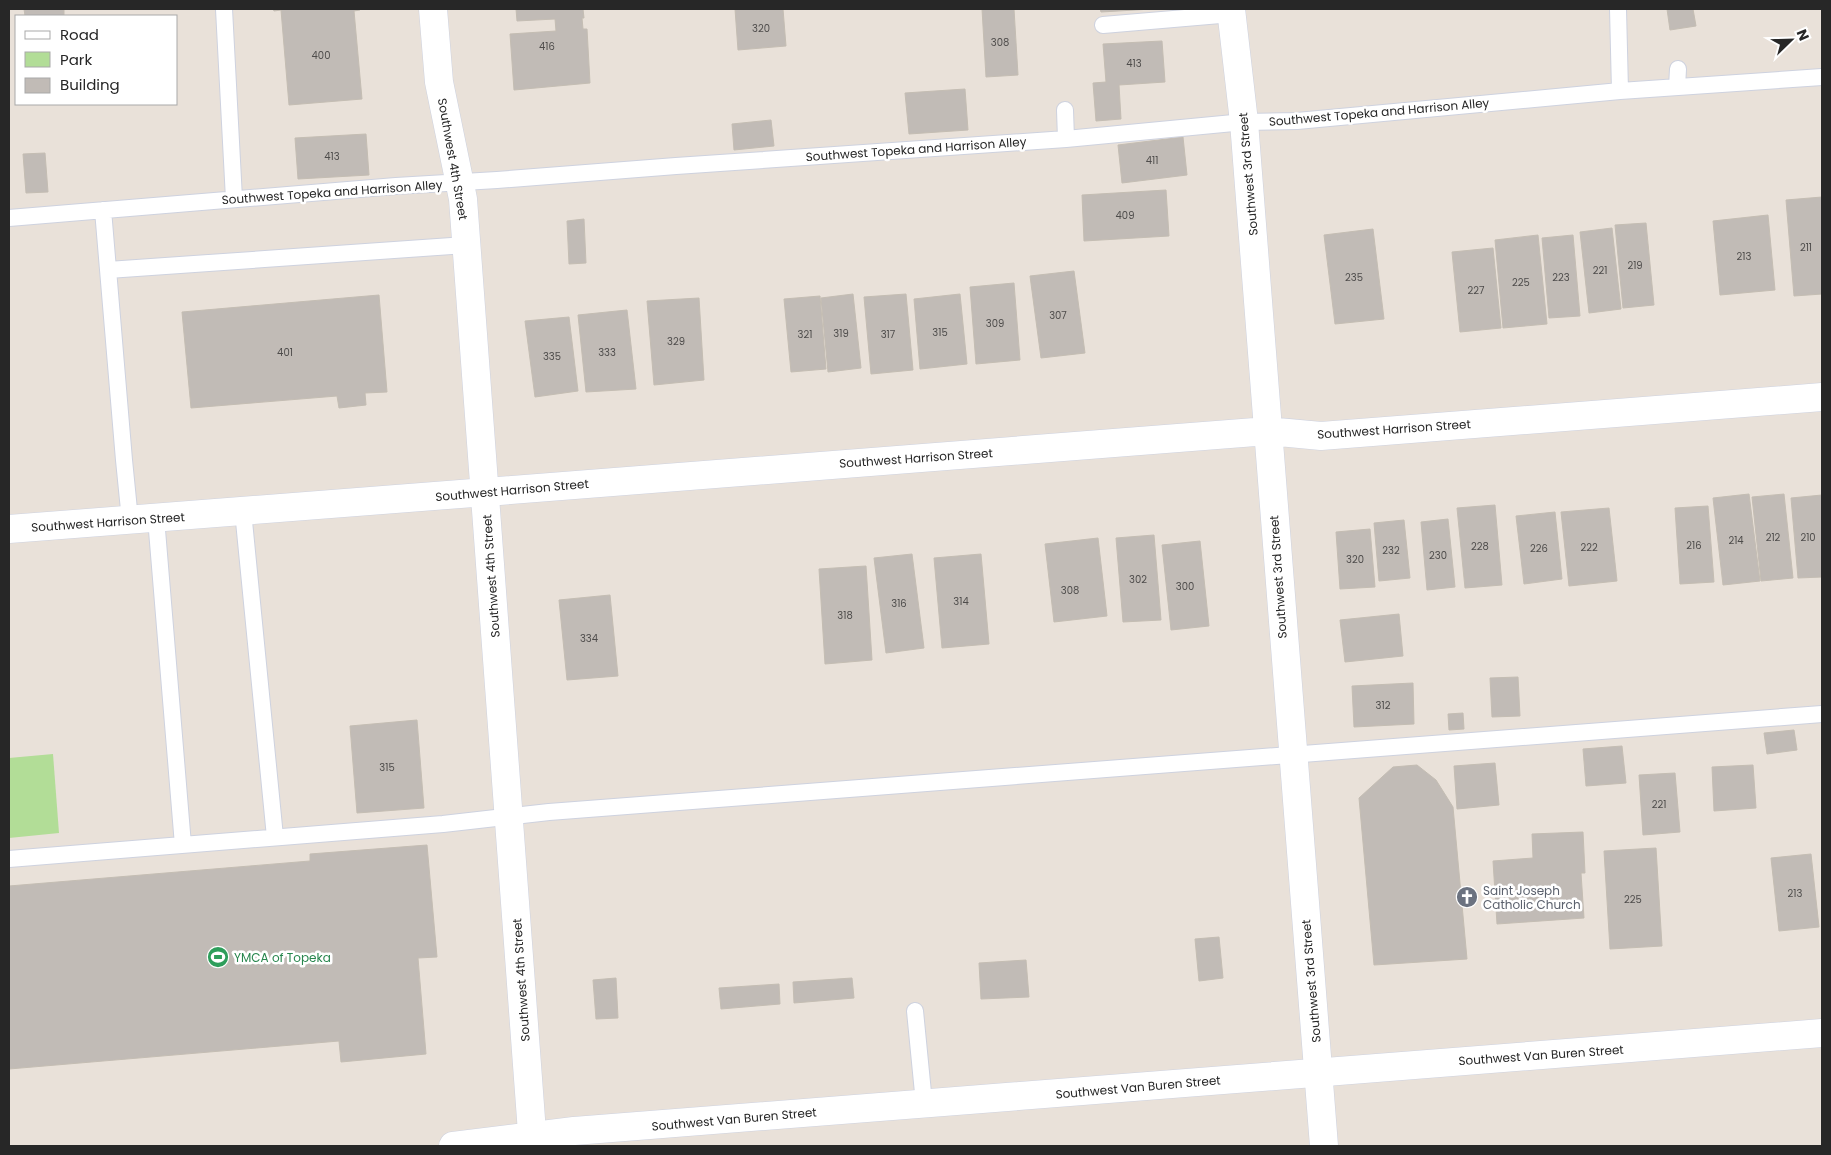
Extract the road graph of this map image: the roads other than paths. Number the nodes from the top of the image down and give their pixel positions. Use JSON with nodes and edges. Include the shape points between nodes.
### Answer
{"nodes":[{"id":1,"x":224,"y":9,"type":"edge"},
{"id":2,"x":432,"y":9,"type":"edge"},
{"id":3,"x":1618,"y":9,"type":"edge"},
{"id":4,"x":1231,"y":11,"type":"edge"},
{"id":5,"x":1103,"y":25,"type":"dead end"},
{"id":6,"x":1678,"y":69,"type":"dead end"},
{"id":7,"x":1822,"y":76,"type":"edge"},
{"id":8,"x":1677,"y":87,"type":"junction"},
{"id":9,"x":1620,"y":91,"type":"junction"},
{"id":10,"x":1065,"y":110,"type":"dead end"},
{"id":11,"x":1244,"y":122,"type":"junction"},
{"id":12,"x":1066,"y":139,"type":"junction"},
{"id":13,"x":459,"y":182,"type":"junction"},
{"id":14,"x":234,"y":200,"type":"junction"},
{"id":15,"x":103,"y":210,"type":"junction"},
{"id":16,"x":9,"y":218,"type":"edge"},
{"id":17,"x":466,"y":245,"type":"junction"},
{"id":18,"x":108,"y":270,"type":"junction"},
{"id":19,"x":1822,"y":397,"type":"edge"},
{"id":20,"x":1268,"y":431,"type":"junction"},
{"id":21,"x":486,"y":492,"type":"junction"},
{"id":22,"x":243,"y":511,"type":"junction"},
{"id":23,"x":143,"y":519,"type":"junction"},
{"id":24,"x":9,"y":529,"type":"edge"},
{"id":25,"x":1822,"y":714,"type":"edge"},
{"id":26,"x":1292,"y":755,"type":"junction"},
{"id":27,"x":508,"y":817,"type":"junction"},
{"id":28,"x":275,"y":838,"type":"junction"},
{"id":29,"x":183,"y":845,"type":"junction"},
{"id":30,"x":9,"y":859,"type":"edge"},
{"id":31,"x":915,"y":1011,"type":"dead end"},
{"id":32,"x":1822,"y":1033,"type":"edge"},
{"id":33,"x":1318,"y":1072,"type":"junction"},
{"id":34,"x":924,"y":1104,"type":"junction"},
{"id":35,"x":533,"y":1141,"type":"edge"},
{"id":36,"x":453,"y":1146,"type":"edge"},
{"id":37,"x":1324,"y":1146,"type":"edge"}],
"edges":[{"from":1,"to":14,"type":"lane"},
{"from":2,"to":13,"type":"street","name":"Southwest 4th Street","via":[[439,82]]},
{"from":3,"to":9,"type":"lane"},
{"from":4,"to":5,"type":"lane"},
{"from":4,"to":11,"type":"street","name":"Southwest 3rd Street"},
{"from":6,"to":8,"type":"lane"},
{"from":7,"to":8,"type":"lane","name":"Southwest Topeka and Harrison Alley"},
{"from":8,"to":9,"type":"lane","name":"Southwest Topeka and Harrison Alley"},
{"from":9,"to":11,"type":"lane","name":"Southwest Topeka and Harrison Alley","via":[[1297,121]]},
{"from":10,"to":12,"type":"lane"},
{"from":11,"to":12,"type":"lane","name":"Southwest Topeka and Harrison Alley"},
{"from":11,"to":20,"type":"street","name":"Southwest 3rd Street"},
{"from":12,"to":13,"type":"lane","name":"Southwest Topeka and Harrison Alley"},
{"from":13,"to":14,"type":"lane","name":"Southwest Topeka and Harrison Alley"},
{"from":13,"to":17,"type":"street","name":"Southwest 4th Street"},
{"from":14,"to":15,"type":"lane","name":"Southwest Topeka and Harrison Alley"},
{"from":15,"to":16,"type":"lane","name":"Southwest Topeka and Harrison Alley"},
{"from":15,"to":18,"type":"lane"},
{"from":17,"to":18,"type":"lane"},
{"from":17,"to":21,"type":"street","name":"Southwest 4th Street"},
{"from":18,"to":23,"type":"lane","via":[[124,460]]},
{"from":19,"to":20,"type":"street","name":"Southwest Harrison Street","via":[[1321,436]]},
{"from":20,"to":21,"type":"street","name":"Southwest Harrison Street"},
{"from":20,"to":26,"type":"street","name":"Southwest 3rd Street"},
{"from":21,"to":22,"type":"street","name":"Southwest Harrison Street"},
{"from":21,"to":27,"type":"street","name":"Southwest 4th Street"},
{"from":22,"to":23,"type":"street","name":"Southwest Harrison Street"},
{"from":22,"to":28,"type":"lane"},
{"from":23,"to":24,"type":"street","name":"Southwest Harrison Street"},
{"from":23,"to":29,"type":"lane"},
{"from":25,"to":26,"type":"lane"},
{"from":26,"to":27,"type":"lane"},
{"from":26,"to":33,"type":"street","name":"Southwest 3rd Street"},
{"from":27,"to":28,"type":"lane"},
{"from":27,"to":35,"type":"street","name":"Southwest 4th Street"},
{"from":28,"to":29,"type":"lane"},
{"from":29,"to":30,"type":"lane"},
{"from":31,"to":34,"type":"lane"},
{"from":32,"to":33,"type":"street","name":"Southwest Van Buren Street"},
{"from":33,"to":34,"type":"street","name":"Southwest Van Buren Street"},
{"from":33,"to":37,"type":"street","name":"Southwest 3rd Street"},
{"from":34,"to":35,"type":"street","name":"Southwest Van Buren Street","via":[[574,1131]]},
{"from":35,"to":36,"type":"street","name":"Southwest Van Buren Street"}]}
